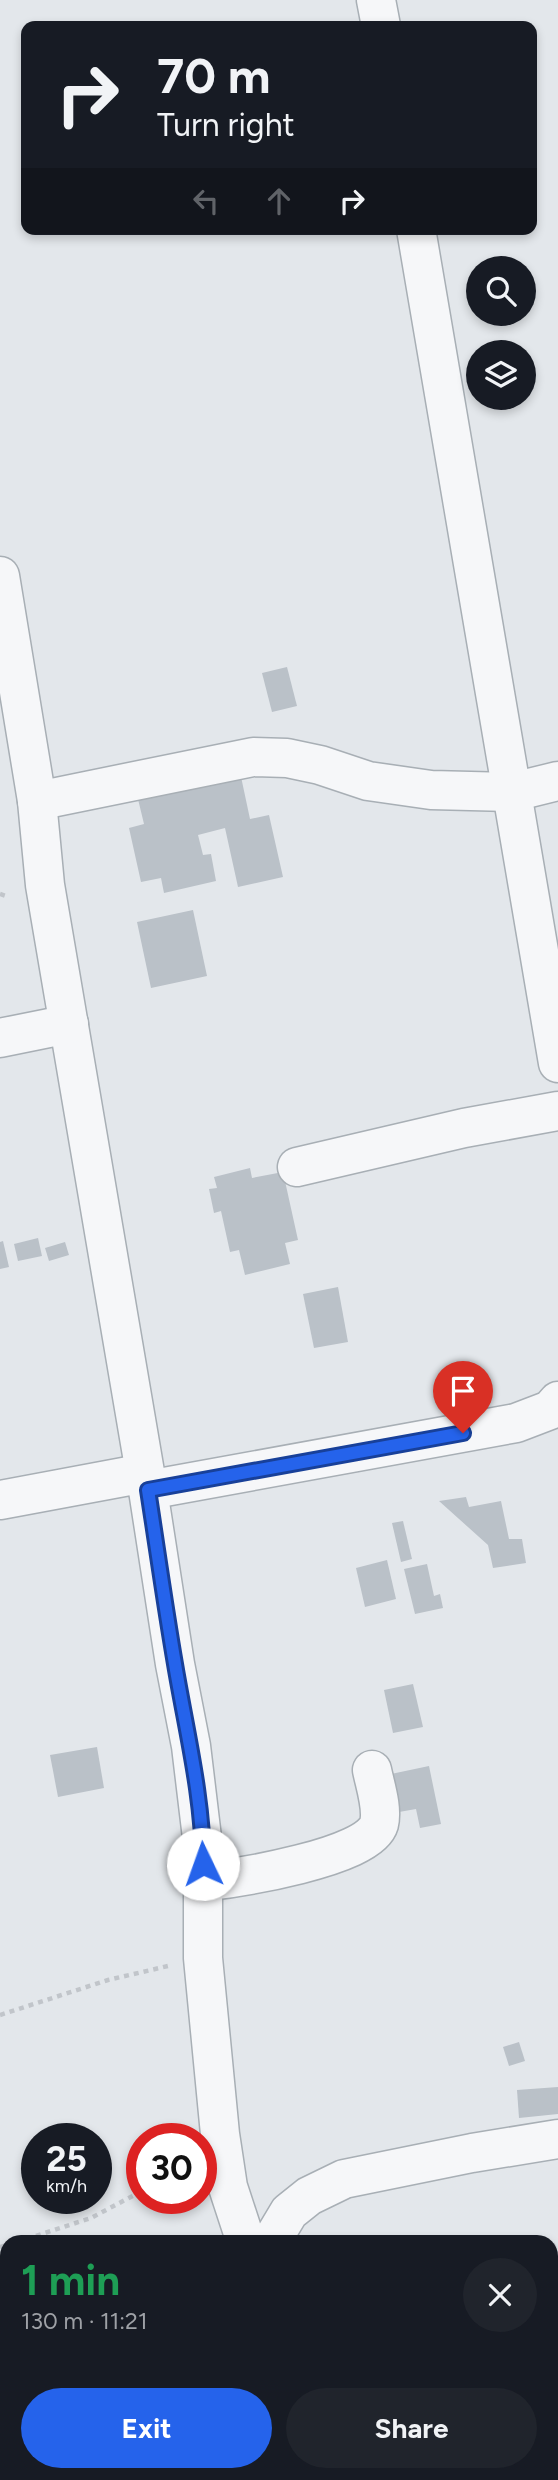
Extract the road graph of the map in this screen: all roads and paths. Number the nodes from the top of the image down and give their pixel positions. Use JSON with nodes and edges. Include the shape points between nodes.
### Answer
{"nodes":[{"id":1,"x":376,"y":0,"type":"edge"},
{"id":2,"x":380,"y":21,"type":"edge"},
{"id":3,"x":417,"y":235,"type":"edge"},
{"id":4,"x":0,"y":576,"type":"edge"},
{"id":5,"x":558,"y":781,"type":"edge"},
{"id":6,"x":513,"y":792,"type":"junction"},
{"id":7,"x":37,"y":801,"type":"junction"},
{"id":8,"x":69,"y":1024,"type":"junction"},
{"id":9,"x":0,"y":1038,"type":"edge"},
{"id":10,"x":558,"y":1063,"type":"edge"},
{"id":11,"x":558,"y":1111,"type":"edge"},
{"id":12,"x":296,"y":1167,"type":"dead end"},
{"id":13,"x":558,"y":1401,"type":"edge"},
{"id":14,"x":147,"y":1482,"type":"junction"},
{"id":15,"x":0,"y":1500,"type":"edge"},
{"id":16,"x":372,"y":1770,"type":"dead end"},
{"id":17,"x":203,"y":1882,"type":"junction"},
{"id":18,"x":203,"y":1958,"type":"junction"},
{"id":19,"x":0,"y":2015,"type":"edge"},
{"id":20,"x":558,"y":2139,"type":"edge"},
{"id":21,"x":126,"y":2199,"type":"edge"},
{"id":22,"x":39,"y":2235,"type":"edge"},
{"id":23,"x":244,"y":2235,"type":"edge"},
{"id":24,"x":275,"y":2235,"type":"edge"}],
"edges":[{"from":1,"to":2,"type":"street"},
{"from":3,"to":6,"type":"street"},
{"from":4,"to":7,"type":"street"},
{"from":5,"to":6,"type":"street"},
{"from":6,"to":7,"type":"street","via":[[431,790],[368,782],[298,760],[253,757]]},
{"from":6,"to":10,"type":"street"},
{"from":7,"to":8,"type":"street","via":[[45,885]]},
{"from":8,"to":9,"type":"street"},
{"from":8,"to":14,"type":"street"},
{"from":11,"to":12,"type":"street"},
{"from":13,"to":14,"type":"street","via":[[550,1410],[516,1423]]},
{"from":14,"to":15,"type":"street"},
{"from":14,"to":17,"type":"street","via":[[191,1746]]},
{"from":16,"to":17,"type":"street","via":[[379,1824],[365,1840],[314,1860]]},
{"from":17,"to":18,"type":"street"},
{"from":18,"to":19,"type":"path","via":[[108,1980]]},
{"from":18,"to":23,"type":"street","via":[[228,2186]]},
{"from":20,"to":24,"type":"street","via":[[344,2179],[289,2212]]},
{"from":21,"to":22,"type":"path","via":[[91,2218]]}]}
